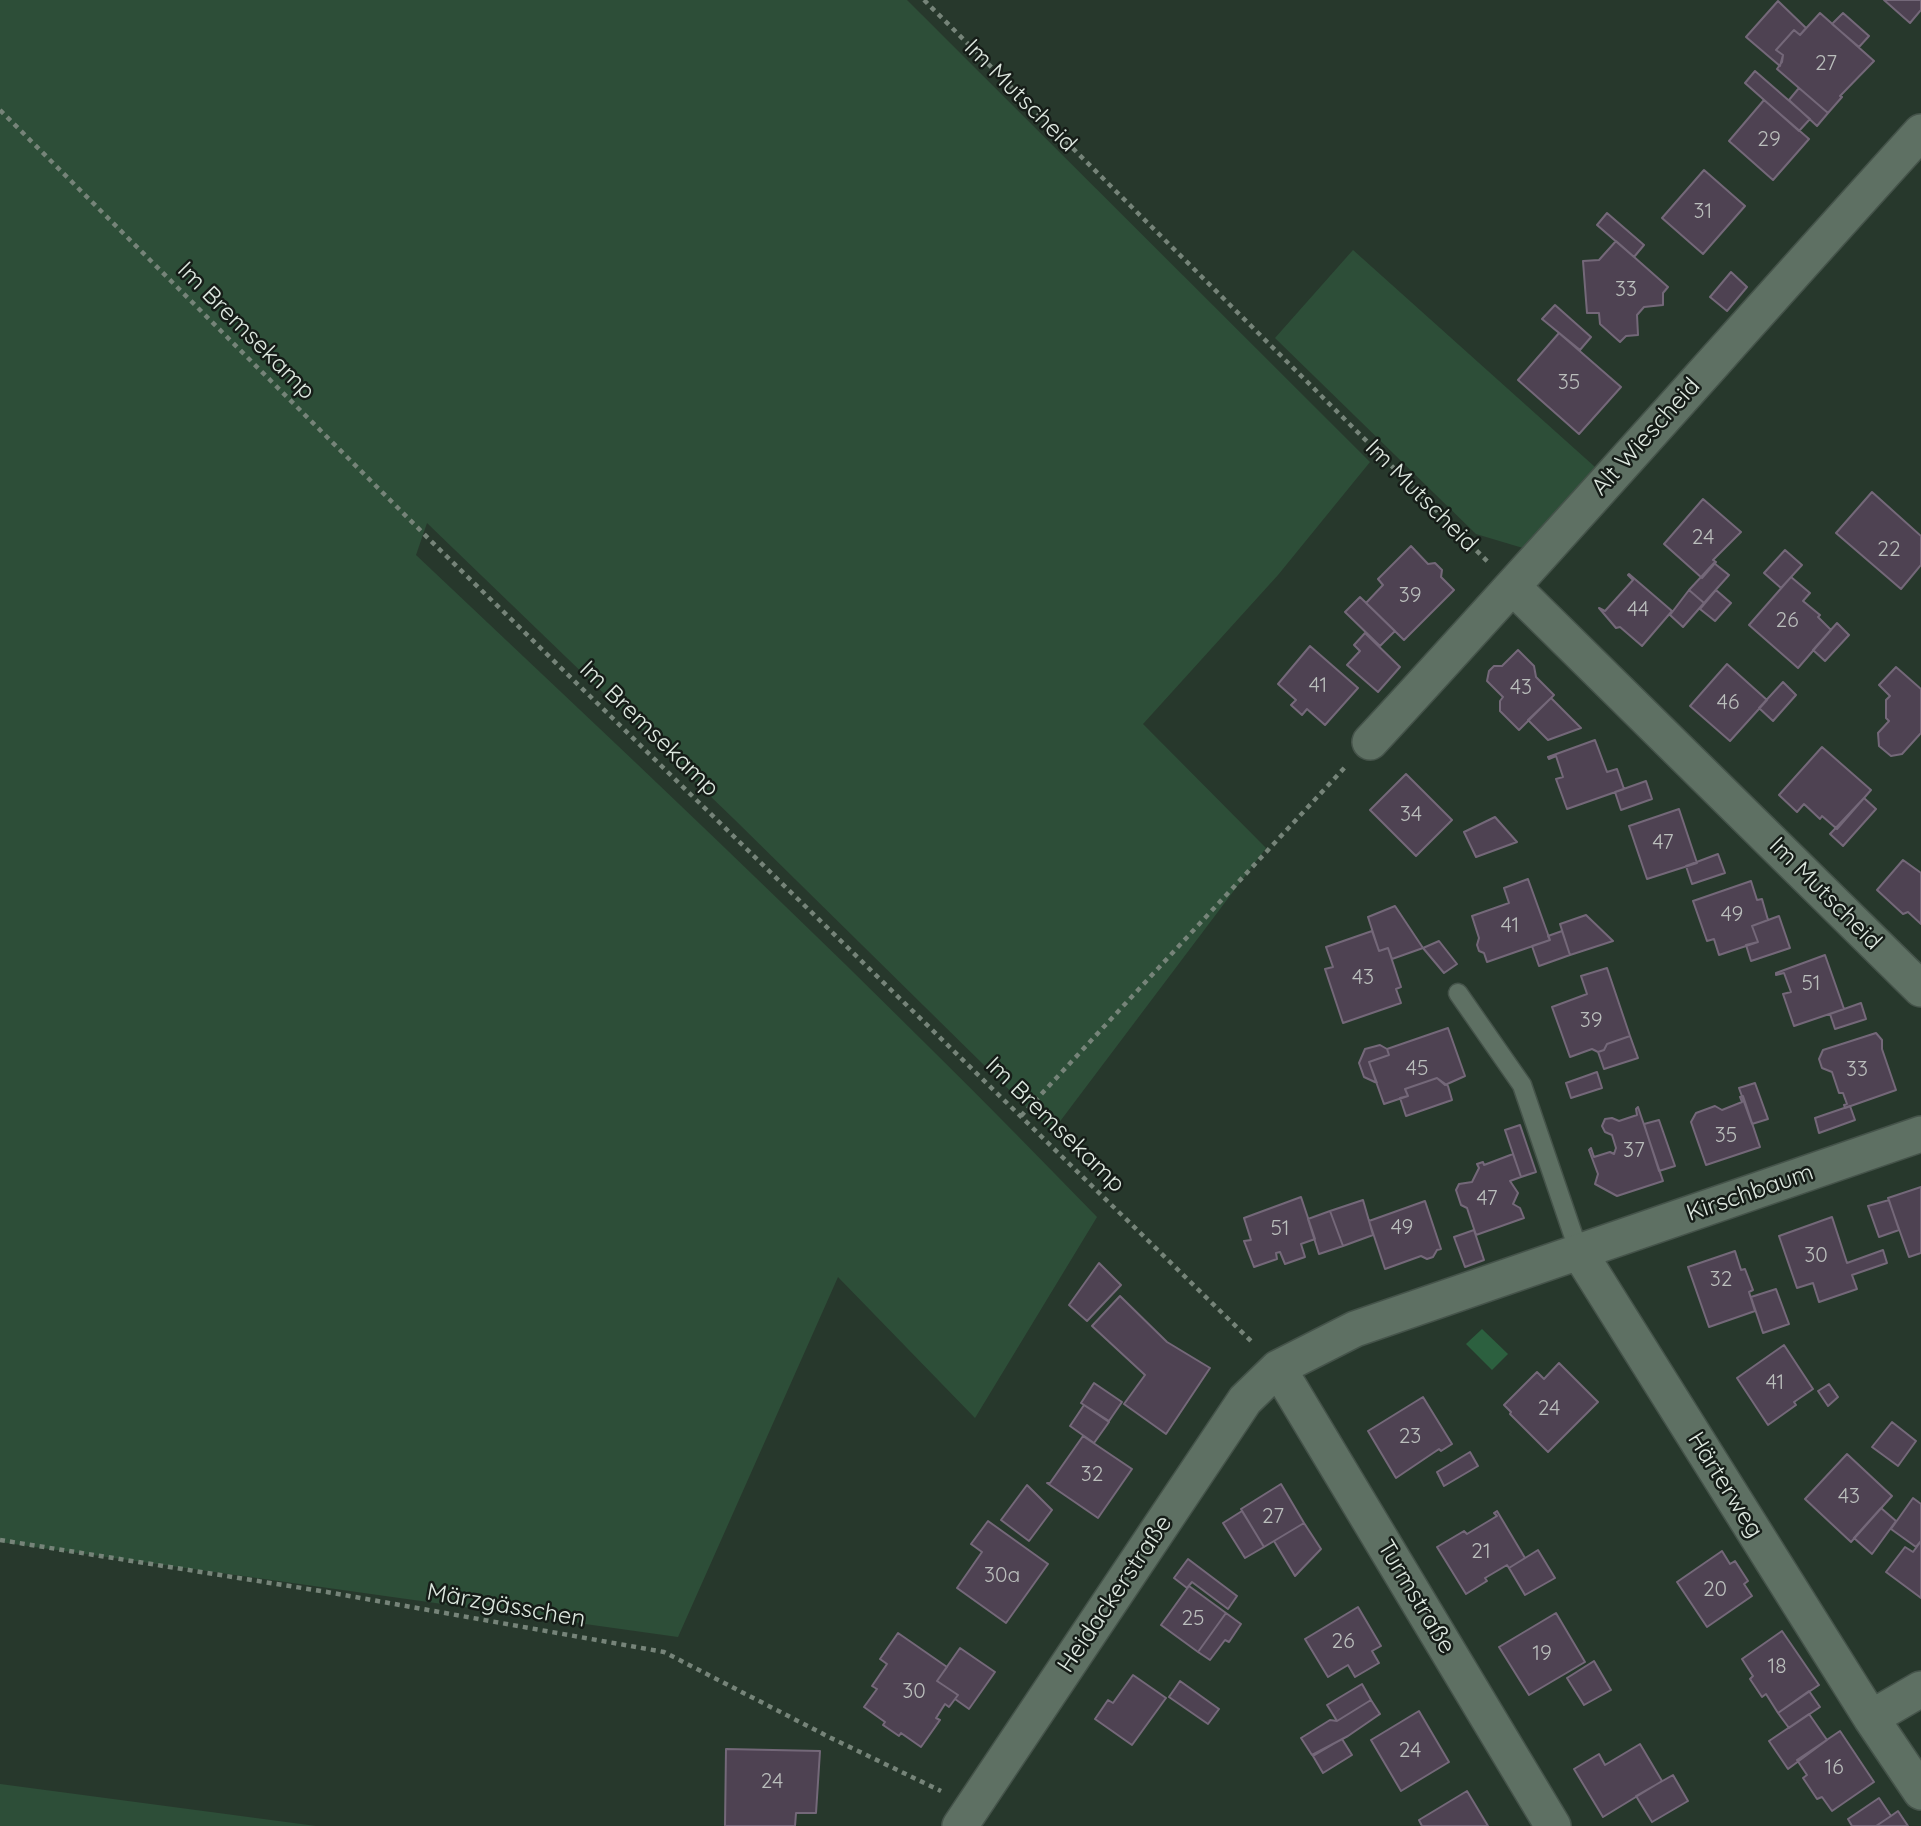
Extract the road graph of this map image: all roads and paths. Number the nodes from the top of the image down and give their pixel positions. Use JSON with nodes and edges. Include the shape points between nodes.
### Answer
{"nodes":[{"id":1,"x":924,"y":0,"type":"edge"},
{"id":2,"x":0,"y":110,"type":"edge"},
{"id":3,"x":1921,"y":132,"type":"edge"},
{"id":4,"x":1513,"y":587,"type":"junction"},
{"id":5,"x":1370,"y":741,"type":"joint"},
{"id":6,"x":1921,"y":989,"type":"edge"},
{"id":7,"x":1458,"y":993,"type":"dead end"},
{"id":8,"x":1021,"y":1116,"type":"junction"},
{"id":9,"x":1921,"y":1133,"type":"edge"},
{"id":10,"x":1579,"y":1252,"type":"junction"},
{"id":11,"x":1278,"y":1368,"type":"junction"},
{"id":12,"x":0,"y":1539,"type":"edge"},
{"id":13,"x":1921,"y":1689,"type":"edge"},
{"id":14,"x":1871,"y":1718,"type":"junction"},
{"id":15,"x":1921,"y":1792,"type":"edge"},
{"id":16,"x":967,"y":1816,"type":"edge"},
{"id":17,"x":1553,"y":1826,"type":"edge"}],
"edges":[{"from":1,"to":4,"type":"path","name":"Im Mutscheid"},
{"from":2,"to":8,"type":"path","name":"Im Bremsekamp","via":[[435,545]]},
{"from":3,"to":4,"type":"street","name":"Alt Wiescheid"},
{"from":4,"to":5,"type":"street","name":"Alt Wiescheid"},
{"from":4,"to":6,"type":"street","name":"Im Mutscheid"},
{"from":5,"to":8,"type":"path"},
{"from":7,"to":10,"type":"lane","via":[[1522,1085]]},
{"from":8,"to":11,"type":"path","name":"Im Bremsekamp"},
{"from":9,"to":10,"type":"street","name":"Kirschbaum"},
{"from":10,"to":11,"type":"street","name":"Kirschbaum","via":[[1355,1329]]},
{"from":10,"to":14,"type":"street","name":"Härterweg"},
{"from":11,"to":16,"type":"street","name":"Heidackerstraße","via":[[1245,1400]]},
{"from":11,"to":17,"type":"street","name":"Turmstraße"},
{"from":12,"to":16,"type":"path","name":"Märzgässchen","via":[[664,1652],[829,1737]]},
{"from":13,"to":14,"type":"street"},
{"from":14,"to":15,"type":"street","name":"Härterweg"}]}
